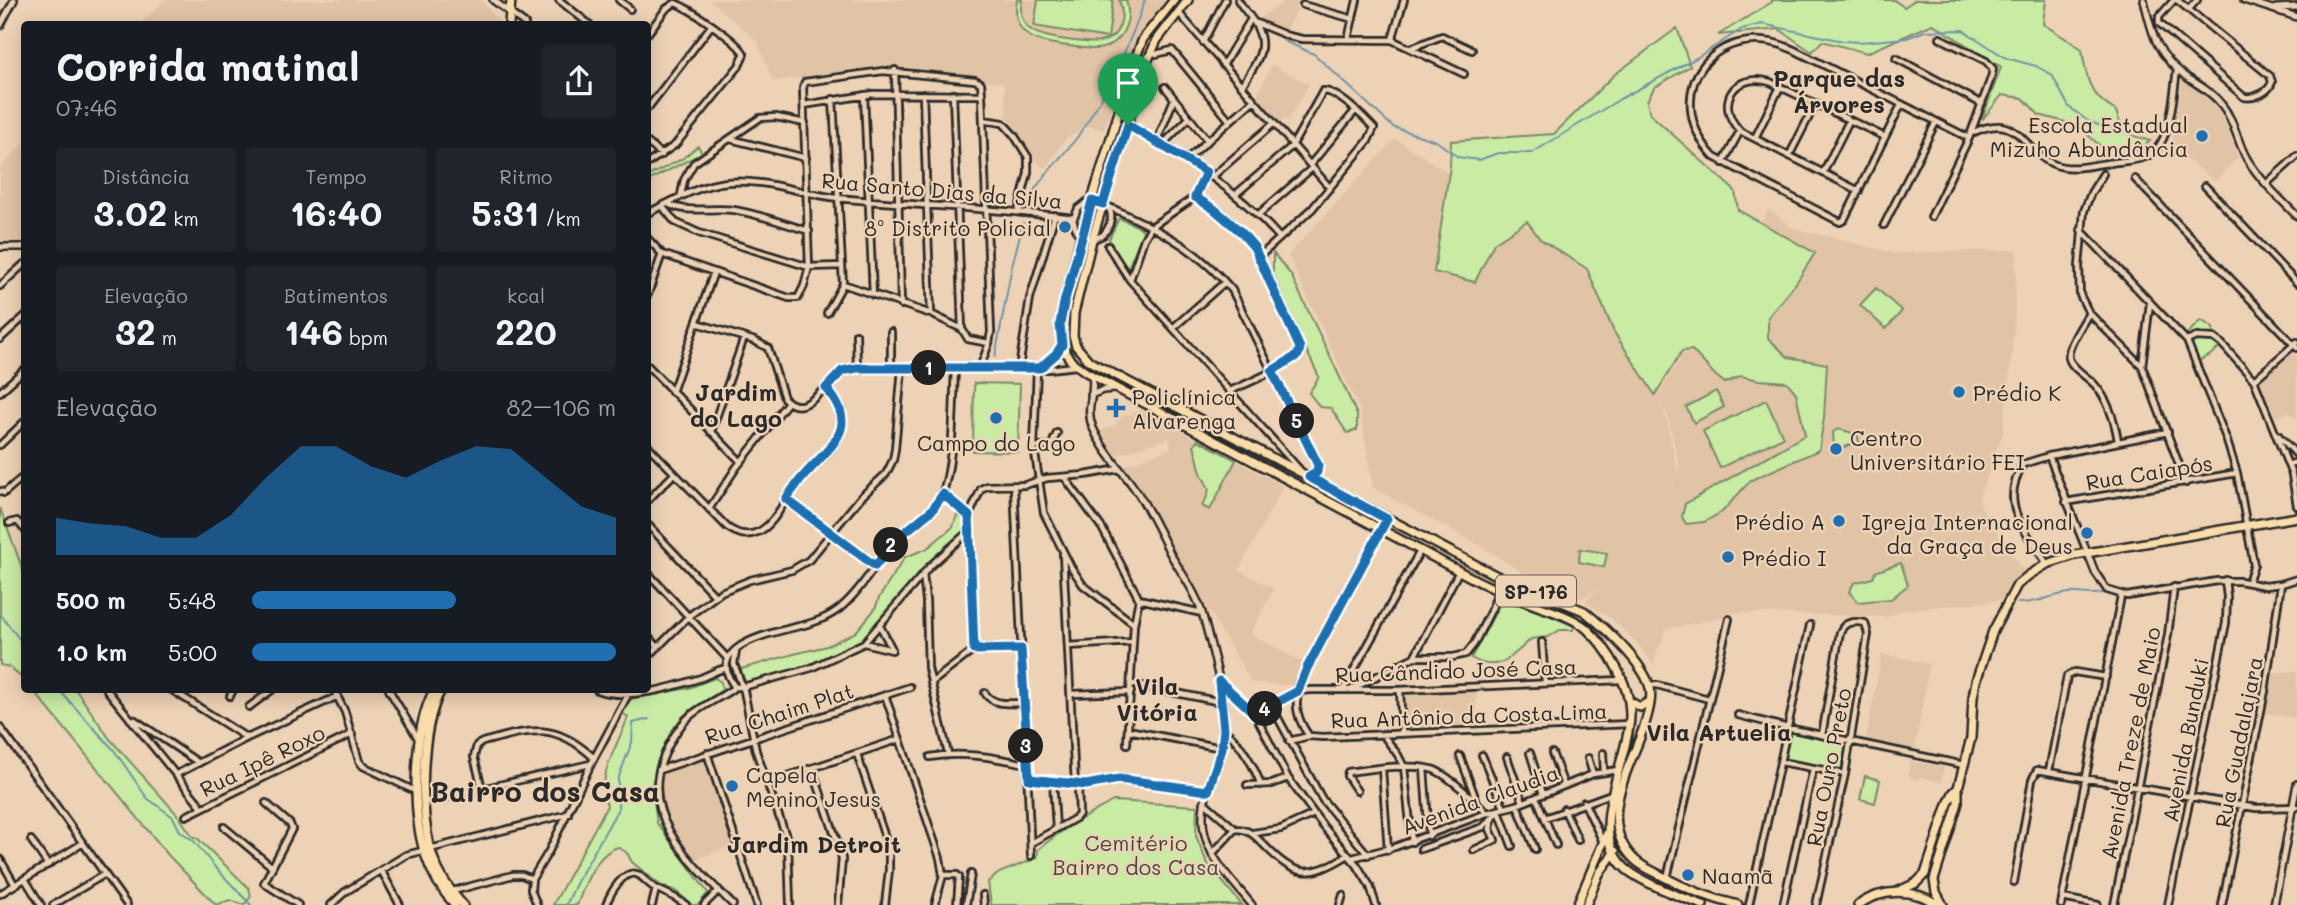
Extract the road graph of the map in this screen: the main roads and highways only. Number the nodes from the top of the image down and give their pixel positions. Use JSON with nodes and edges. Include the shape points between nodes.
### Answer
{"nodes":[{"id":1,"x":511,"y":0,"type":"edge"},
{"id":2,"x":1174,"y":0,"type":"edge"},
{"id":3,"x":1188,"y":0,"type":"edge"},
{"id":4,"x":509,"y":21,"type":"edge"},
{"id":5,"x":1120,"y":110,"type":"junction"},
{"id":6,"x":1128,"y":125,"type":"junction"},
{"id":7,"x":2297,"y":517,"type":"edge"},
{"id":8,"x":1387,"y":519,"type":"junction"},
{"id":9,"x":1381,"y":530,"type":"junction"},
{"id":10,"x":1422,"y":536,"type":"junction"},
{"id":11,"x":1420,"y":551,"type":"junction"},
{"id":12,"x":1631,"y":657,"type":"junction"},
{"id":13,"x":1613,"y":661,"type":"junction"},
{"id":14,"x":433,"y":693,"type":"edge"},
{"id":15,"x":440,"y":693,"type":"edge"},
{"id":16,"x":1629,"y":701,"type":"junction"},
{"id":17,"x":1650,"y":701,"type":"junction"},
{"id":18,"x":423,"y":743,"type":"junction"},
{"id":19,"x":1958,"y":788,"type":"junction"},
{"id":20,"x":1609,"y":827,"type":"junction"},
{"id":21,"x":1619,"y":837,"type":"junction"},
{"id":22,"x":1614,"y":852,"type":"junction"},
{"id":23,"x":1622,"y":865,"type":"junction"},
{"id":24,"x":1599,"y":874,"type":"junction"},
{"id":25,"x":448,"y":892,"type":"junction"},
{"id":26,"x":1692,"y":892,"type":"junction"},
{"id":27,"x":1897,"y":892,"type":"junction"},
{"id":28,"x":1678,"y":896,"type":"junction"},
{"id":29,"x":455,"y":905,"type":"edge"},
{"id":30,"x":463,"y":905,"type":"edge"},
{"id":31,"x":1577,"y":905,"type":"edge"},
{"id":32,"x":1586,"y":905,"type":"edge"},
{"id":33,"x":1703,"y":905,"type":"edge"},
{"id":34,"x":1738,"y":905,"type":"edge"},
{"id":35,"x":1858,"y":905,"type":"edge"},
{"id":36,"x":1941,"y":905,"type":"edge"}],
"edges":[{"from":1,"to":4,"type":"main road"},
{"from":2,"to":5,"type":"main road","via":[[1139,47]]},
{"from":3,"to":6,"type":"main road","number":"SP-176","via":[[1152,47]]},
{"from":5,"to":6,"type":"main road"},
{"from":5,"to":9,"type":"main road","number":"SP-176","via":[[1062,313],[1062,345],[1068,357],[1115,389]]},
{"from":6,"to":8,"type":"main road","number":"SP-176","via":[[1073,325],[1081,354]]},
{"from":7,"to":19,"type":"main road","via":[[2087,553],[2047,564],[2029,575],[2017,585],[1993,631],[1976,681],[1970,738]]},
{"from":8,"to":9,"type":"main road"},
{"from":8,"to":10,"type":"main road","number":"SP-176"},
{"from":9,"to":11,"type":"main road","number":"SP-176"},
{"from":10,"to":11,"type":"main road"},
{"from":10,"to":12,"type":"main road","number":"SP-176","via":[[1497,576],[1584,611]]},
{"from":11,"to":13,"type":"main road","number":"SP-176","via":[[1497,591],[1577,622]]},
{"from":12,"to":13,"type":"main road","via":[[1619,655]]},
{"from":12,"to":17,"type":"main road","number":"SP-176","via":[[1650,685]]},
{"from":13,"to":16,"type":"main road","number":"SP-176"},
{"from":14,"to":18,"type":"main road","via":[[423,717]]},
{"from":15,"to":18,"type":"main road"},
{"from":16,"to":17,"type":"main road","via":[[1640,707]]},
{"from":16,"to":20,"type":"main road","number":"SP-176","via":[[1630,724],[1612,793]]},
{"from":17,"to":21,"type":"main road","via":[[1618,795]]},
{"from":18,"to":25,"type":"main road","via":[[420,797],[427,848]]},
{"from":19,"to":27,"type":"main road","via":[[1948,804],[1925,874]]},
{"from":19,"to":36,"type":"main road","via":[[1934,880]]},
{"from":20,"to":22,"type":"main road","number":"SP-176"},
{"from":20,"to":31,"type":"main road"},
{"from":21,"to":22,"type":"main road"},
{"from":21,"to":26,"type":"main road","via":[[1633,859]]},
{"from":22,"to":23,"type":"main road","number":"SP-176"},
{"from":22,"to":24,"type":"main road"},
{"from":23,"to":24,"type":"main road"},
{"from":23,"to":28,"type":"main road","number":"SP-176"},
{"from":24,"to":32,"type":"main road"},
{"from":25,"to":29,"type":"main road"},
{"from":25,"to":30,"type":"main road"},
{"from":26,"to":28,"type":"main road"},
{"from":26,"to":34,"type":"main road"},
{"from":27,"to":35,"type":"main road"},
{"from":27,"to":36,"type":"main road"},
{"from":28,"to":33,"type":"main road","number":"SP-176"}]}
